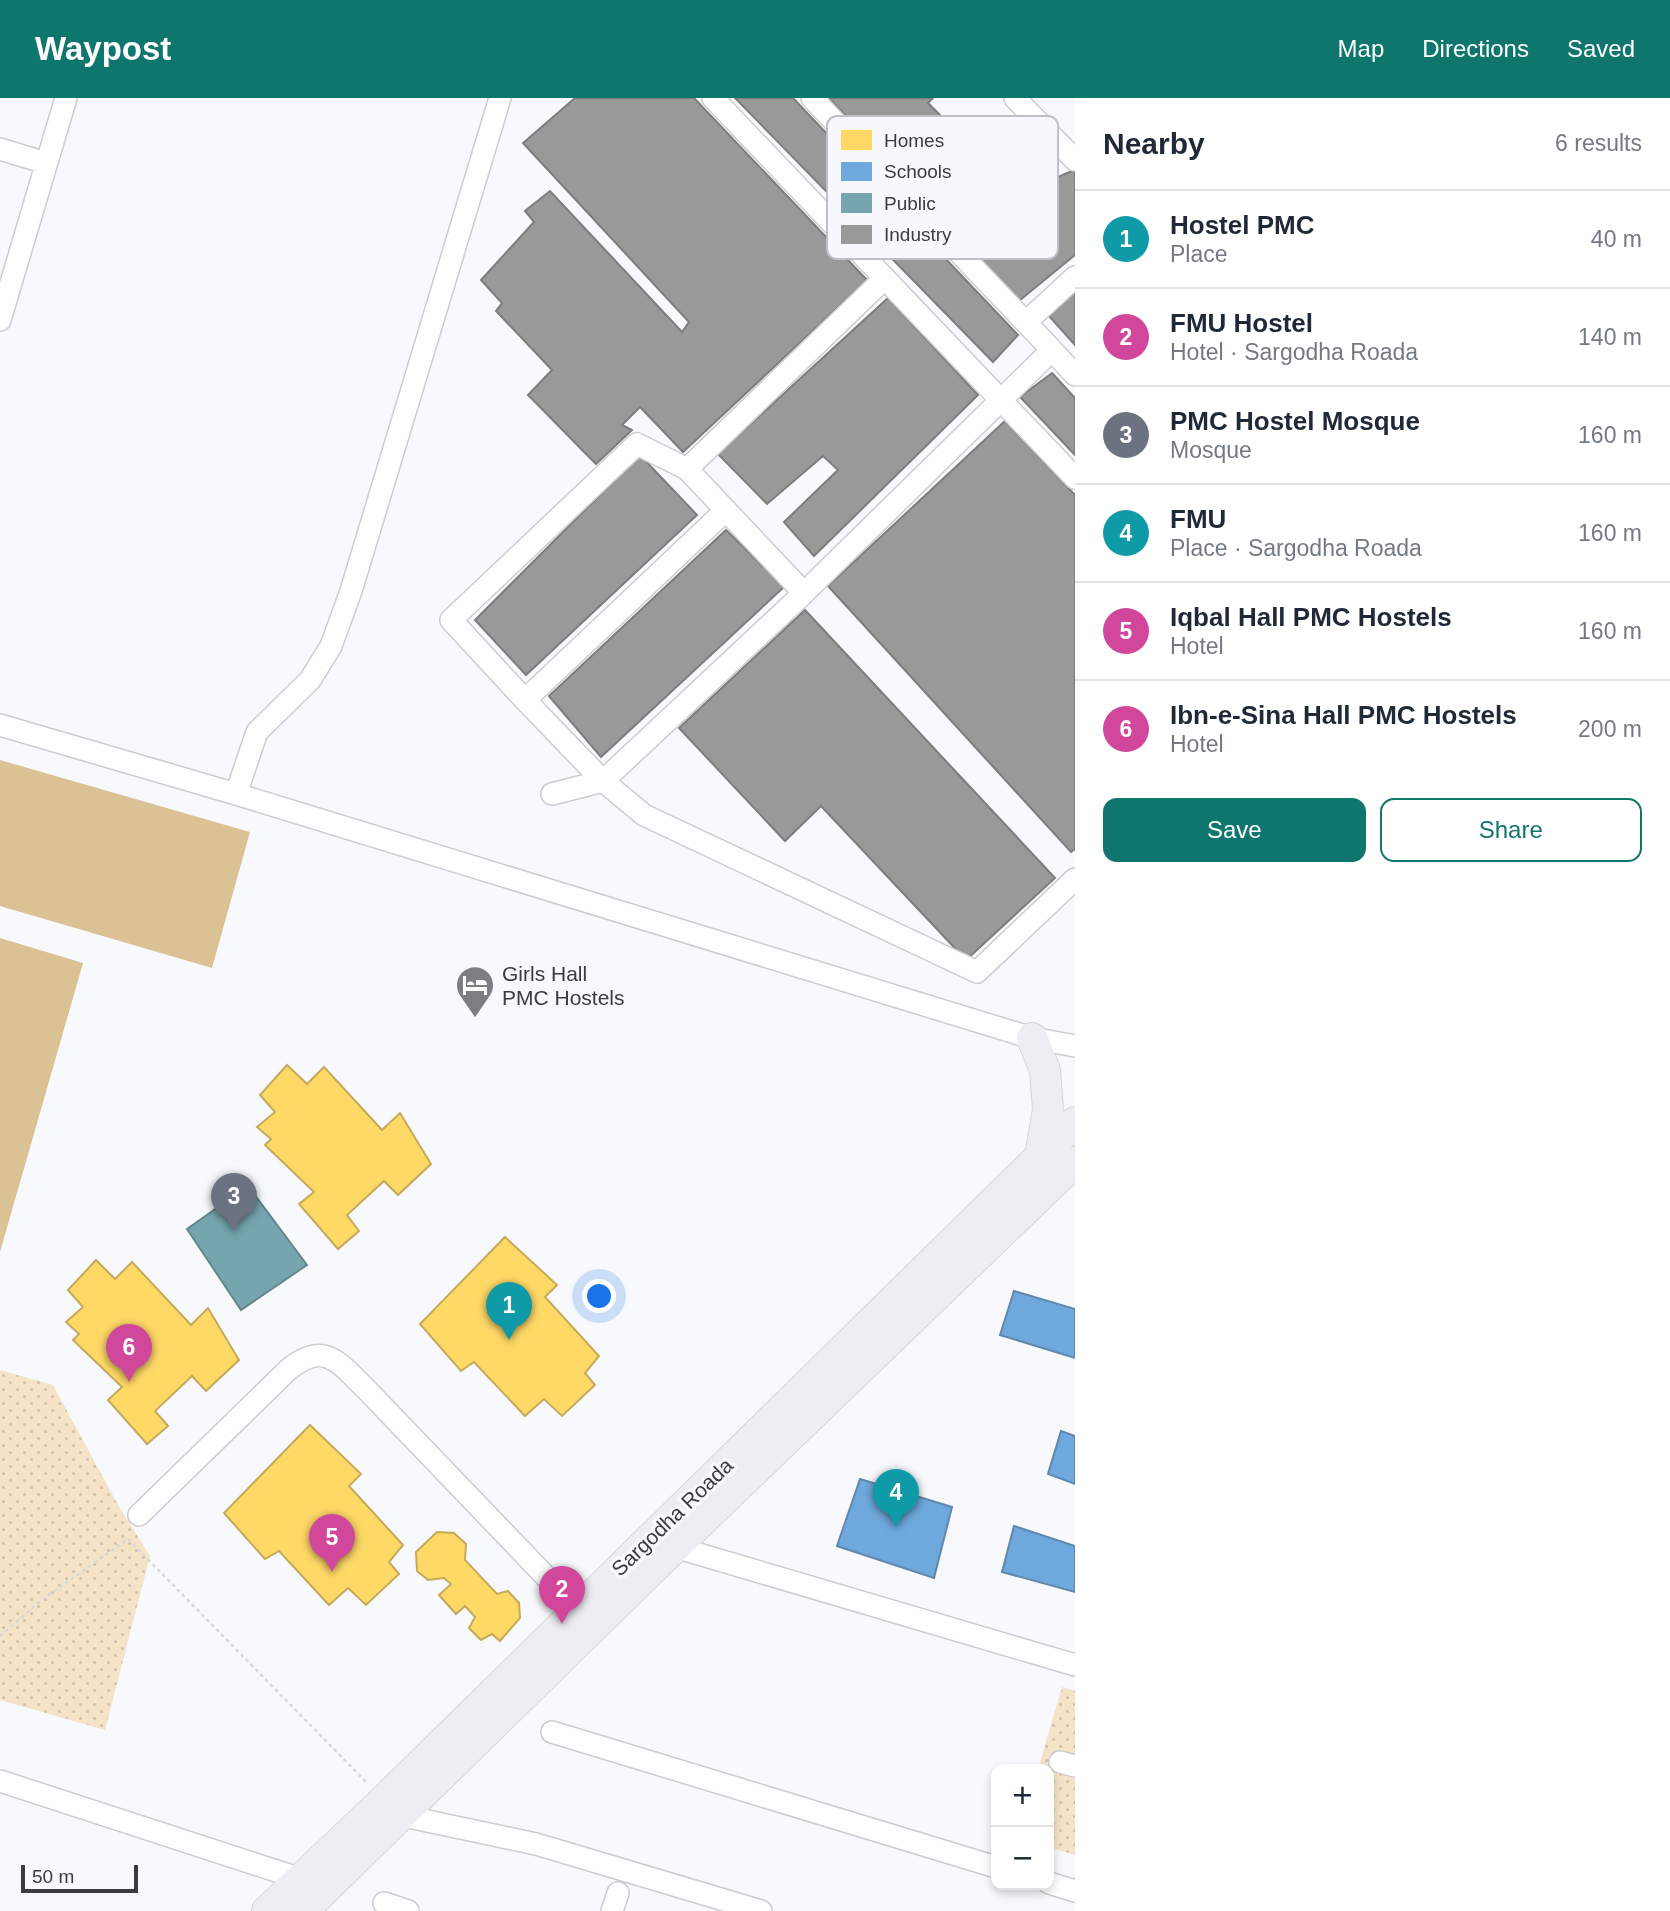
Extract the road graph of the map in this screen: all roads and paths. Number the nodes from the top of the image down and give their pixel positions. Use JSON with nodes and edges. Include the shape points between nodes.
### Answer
{"nodes":[{"id":1,"x":66,"y":98,"type":"edge"},
{"id":2,"x":500,"y":98,"type":"edge"},
{"id":3,"x":713,"y":98,"type":"edge"},
{"id":4,"x":812,"y":98,"type":"edge"},
{"id":5,"x":1015,"y":98,"type":"edge"},
{"id":6,"x":829,"y":116,"type":"edge"},
{"id":7,"x":1032,"y":116,"type":"edge"},
{"id":8,"x":1058,"y":142,"type":"edge"},
{"id":9,"x":0,"y":149,"type":"edge"},
{"id":10,"x":1075,"y":160,"type":"edge"},
{"id":11,"x":46,"y":163,"type":"junction"},
{"id":12,"x":827,"y":217,"type":"edge"},
{"id":13,"x":867,"y":259,"type":"edge"},
{"id":14,"x":965,"y":259,"type":"edge"},
{"id":15,"x":1075,"y":277,"type":"edge"},
{"id":16,"x":885,"y":278,"type":"junction"},
{"id":17,"x":0,"y":320,"type":"edge"},
{"id":18,"x":1026,"y":323,"type":"junction"},
{"id":19,"x":1052,"y":350,"type":"junction"},
{"id":20,"x":1075,"y":375,"type":"edge"},
{"id":21,"x":1001,"y":400,"type":"junction"},
{"id":22,"x":687,"y":469,"type":"junction"},
{"id":23,"x":1075,"y":478,"type":"edge"},
{"id":24,"x":726,"y":510,"type":"junction"},
{"id":25,"x":804,"y":593,"type":"junction"},
{"id":26,"x":525,"y":700,"type":"junction"},
{"id":27,"x":0,"y":725,"type":"edge"},
{"id":28,"x":603,"y":781,"type":"junction"},
{"id":29,"x":236,"y":794,"type":"junction"},
{"id":30,"x":552,"y":794,"type":"dead end"},
{"id":31,"x":1075,"y":879,"type":"edge"},
{"id":32,"x":1032,"y":1038,"type":"junction"},
{"id":33,"x":1075,"y":1046,"type":"edge"},
{"id":34,"x":1075,"y":1122,"type":"edge"},
{"id":35,"x":1063,"y":1165,"type":"edge"},
{"id":36,"x":139,"y":1516,"type":"dead end"},
{"id":37,"x":675,"y":1547,"type":"junction"},
{"id":38,"x":578,"y":1610,"type":"junction"},
{"id":39,"x":0,"y":1636,"type":"edge"},
{"id":40,"x":1075,"y":1665,"type":"edge"},
{"id":41,"x":552,"y":1732,"type":"dead end"},
{"id":42,"x":0,"y":1782,"type":"edge"},
{"id":43,"x":391,"y":1808,"type":"junction"},
{"id":44,"x":991,"y":1865,"type":"edge"},
{"id":45,"x":301,"y":1879,"type":"junction"},
{"id":46,"x":1054,"y":1885,"type":"edge"},
{"id":47,"x":1075,"y":1891,"type":"edge"},
{"id":48,"x":384,"y":1903,"type":"dead end"},
{"id":49,"x":267,"y":1911,"type":"edge"},
{"id":50,"x":303,"y":1911,"type":"edge"},
{"id":51,"x":408,"y":1911,"type":"edge"},
{"id":52,"x":761,"y":1911,"type":"edge"}],
"edges":[{"from":1,"to":11,"type":"street"},
{"from":2,"to":29,"type":"street","via":[[331,646],[310,680],[257,732]]},
{"from":3,"to":12,"type":"street"},
{"from":4,"to":6,"type":"street"},
{"from":5,"to":7,"type":"street"},
{"from":8,"to":10,"type":"street"},
{"from":9,"to":11,"type":"street"},
{"from":11,"to":17,"type":"street"},
{"from":13,"to":16,"type":"street"},
{"from":14,"to":18,"type":"street"},
{"from":15,"to":18,"type":"street"},
{"from":16,"to":21,"type":"street"},
{"from":16,"to":22,"type":"street"},
{"from":18,"to":19,"type":"street"},
{"from":19,"to":20,"type":"street"},
{"from":19,"to":21,"type":"street"},
{"from":21,"to":23,"type":"street"},
{"from":21,"to":25,"type":"street"},
{"from":22,"to":24,"type":"street"},
{"from":22,"to":26,"type":"street","via":[[637,444],[451,620]]},
{"from":24,"to":25,"type":"street"},
{"from":24,"to":26,"type":"street"},
{"from":25,"to":28,"type":"street"},
{"from":26,"to":28,"type":"street"},
{"from":27,"to":29,"type":"street"},
{"from":28,"to":30,"type":"street"},
{"from":28,"to":31,"type":"street","via":[[644,815],[977,972]]},
{"from":29,"to":32,"type":"street"},
{"from":32,"to":33,"type":"street"},
{"from":32,"to":35,"type":"highway","via":[[1045,1070],[1048,1110]]},
{"from":34,"to":35,"type":"highway","name":"Sargodha Roada"},
{"from":35,"to":37,"type":"highway","name":"Sargodha Roada"},
{"from":35,"to":38,"type":"highway","name":"Sargodha Roada"},
{"from":36,"to":38,"type":"street","via":[[288,1370],[301,1359],[319,1354],[334,1358],[365,1388]]},
{"from":37,"to":40,"type":"street"},
{"from":37,"to":43,"type":"highway","name":"Sargodha Roada"},
{"from":38,"to":43,"type":"highway","name":"Sargodha Roada"},
{"from":39,"to":43,"type":"path","via":[[43,1599],[128,1539]]},
{"from":41,"to":44,"type":"street"},
{"from":42,"to":45,"type":"street"},
{"from":43,"to":45,"type":"highway","name":"Sargodha Roada"},
{"from":43,"to":50,"type":"highway","name":"Sargodha Roada"},
{"from":43,"to":52,"type":"street","via":[[536,1844]]},
{"from":45,"to":49,"type":"highway","name":"Sargodha Roada"},
{"from":46,"to":47,"type":"street"},
{"from":48,"to":51,"type":"street"}]}
